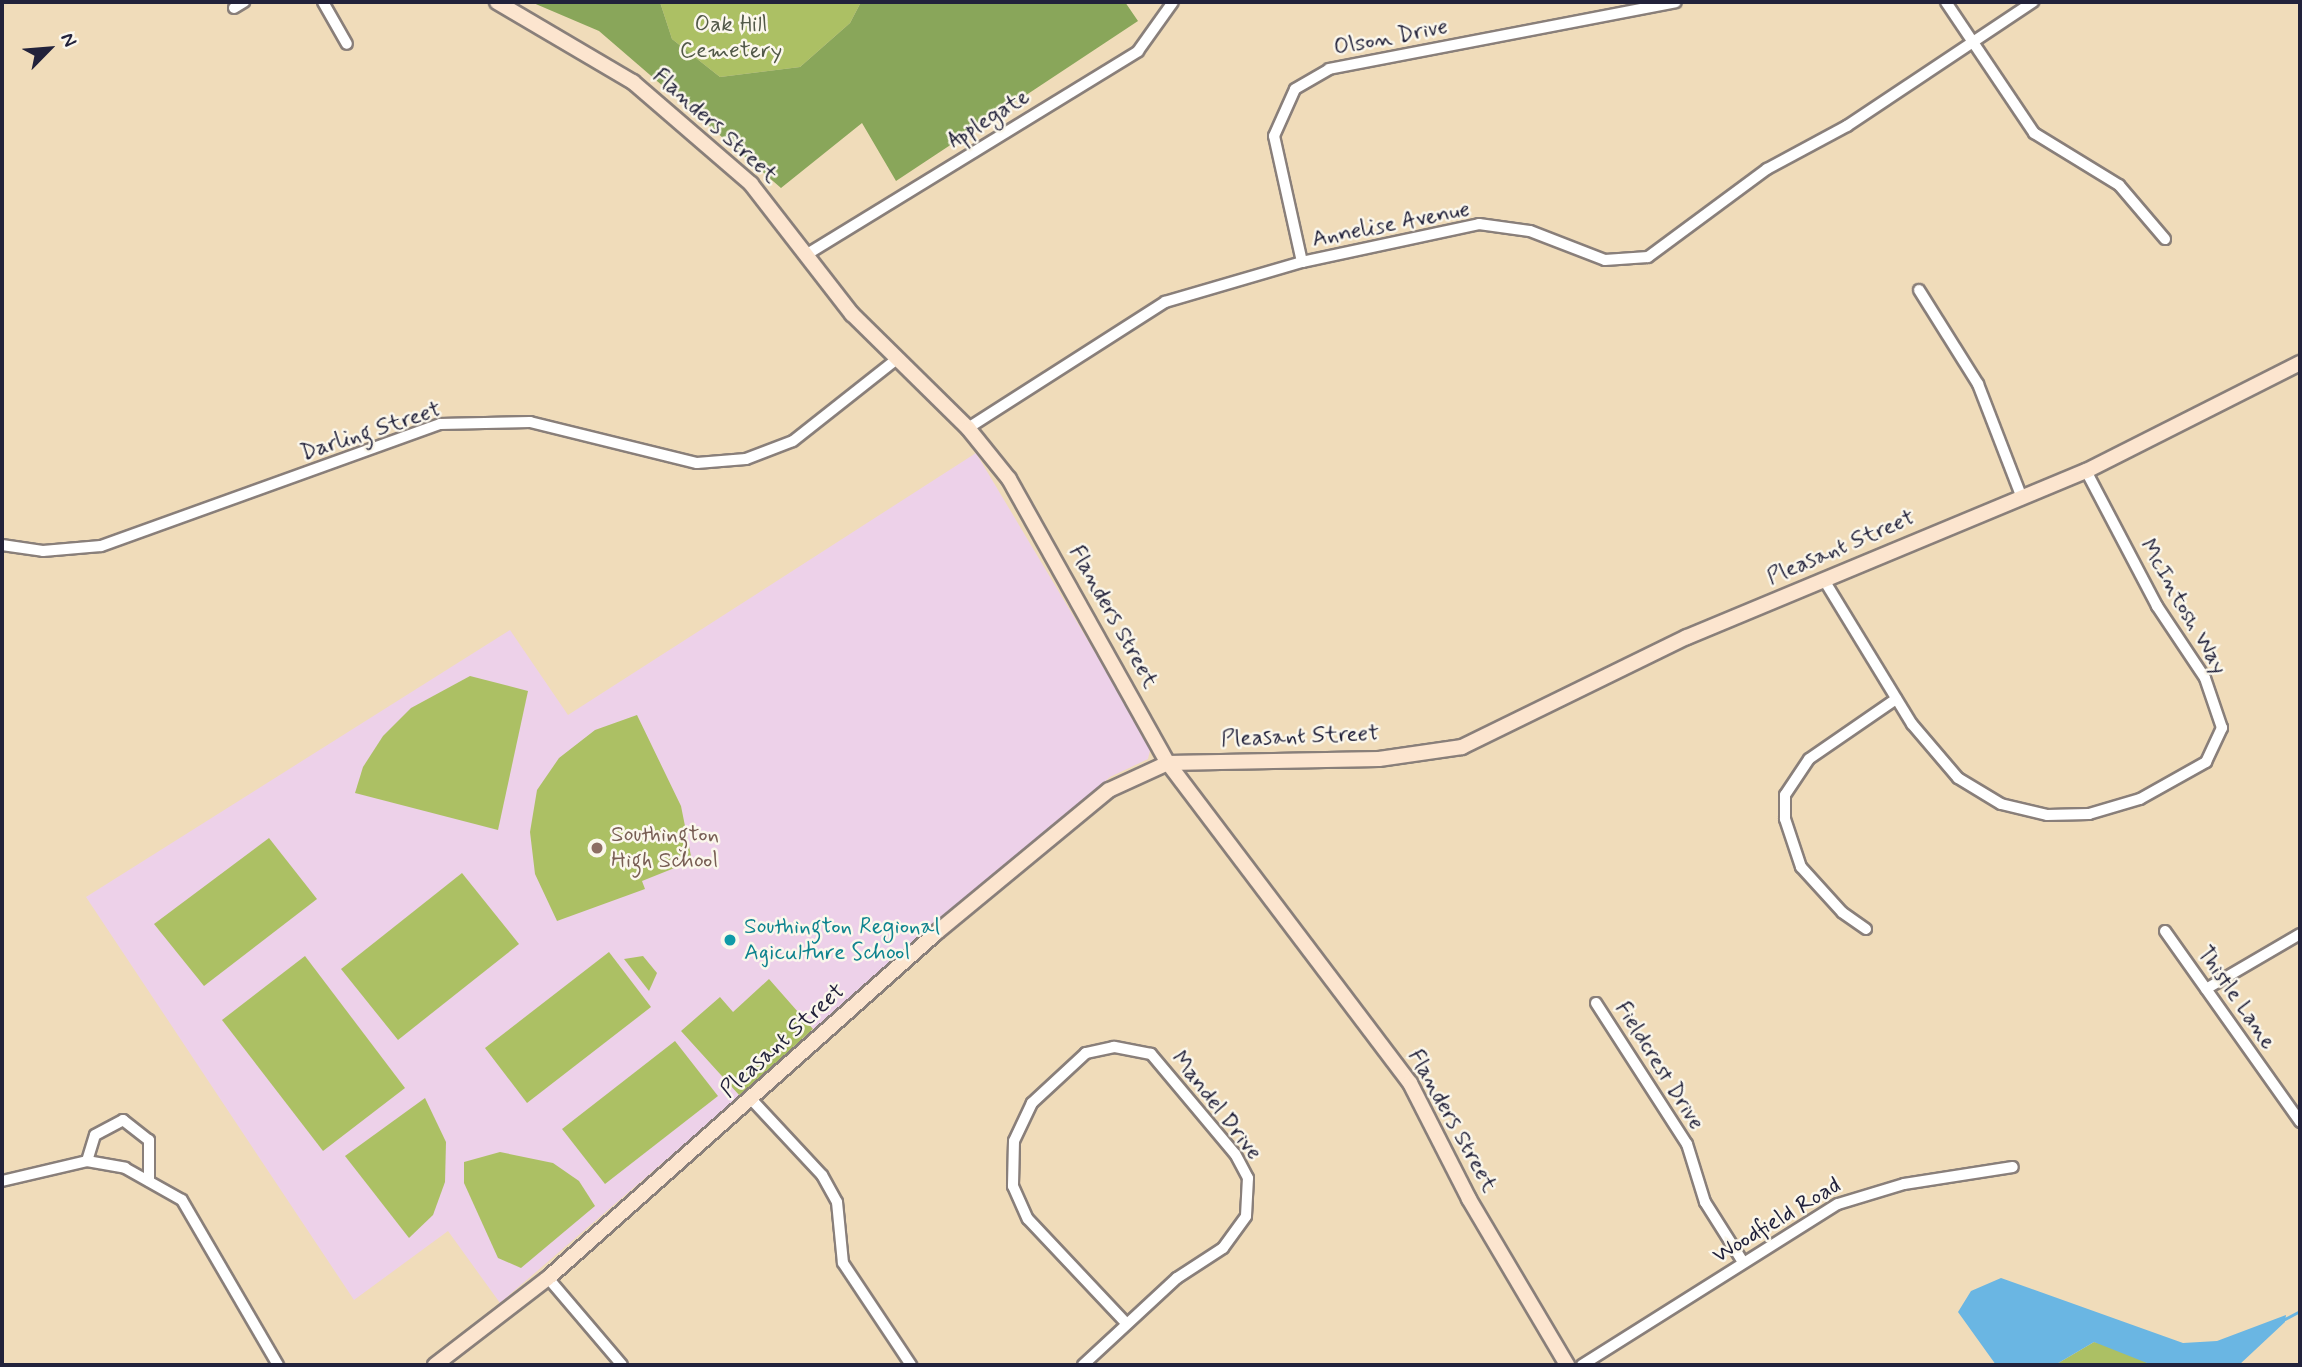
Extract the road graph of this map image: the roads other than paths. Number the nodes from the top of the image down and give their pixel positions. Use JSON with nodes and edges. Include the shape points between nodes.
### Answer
{"nodes":[{"id":1,"x":244,"y":2,"type":"edge"},
{"id":2,"x":323,"y":2,"type":"edge"},
{"id":3,"x":498,"y":2,"type":"edge"},
{"id":4,"x":1173,"y":2,"type":"edge"},
{"id":5,"x":1676,"y":2,"type":"edge"},
{"id":6,"x":1946,"y":2,"type":"edge"},
{"id":7,"x":2033,"y":2,"type":"edge"},
{"id":8,"x":234,"y":8,"type":"dead end"},
{"id":9,"x":1973,"y":42,"type":"junction"},
{"id":10,"x":347,"y":44,"type":"dead end"},
{"id":11,"x":2165,"y":239,"type":"dead end"},
{"id":12,"x":809,"y":253,"type":"junction"},
{"id":13,"x":1302,"y":262,"type":"junction"},
{"id":14,"x":1919,"y":290,"type":"dead end"},
{"id":15,"x":897,"y":359,"type":"junction"},
{"id":16,"x":2300,"y":363,"type":"edge"},
{"id":17,"x":968,"y":428,"type":"junction"},
{"id":18,"x":2085,"y":471,"type":"junction"},
{"id":19,"x":2022,"y":498,"type":"junction"},
{"id":20,"x":2,"y":545,"type":"edge"},
{"id":21,"x":1824,"y":580,"type":"junction"},
{"id":22,"x":1896,"y":699,"type":"junction"},
{"id":23,"x":1168,"y":763,"type":"junction"},
{"id":24,"x":1866,"y":929,"type":"dead end"},
{"id":25,"x":2165,"y":931,"type":"dead end"},
{"id":26,"x":2300,"y":934,"type":"edge"},
{"id":27,"x":2206,"y":989,"type":"junction"},
{"id":28,"x":1596,"y":1003,"type":"dead end"},
{"id":29,"x":752,"y":1101,"type":"junction"},
{"id":30,"x":2300,"y":1122,"type":"edge"},
{"id":31,"x":87,"y":1161,"type":"junction"},
{"id":32,"x":2013,"y":1167,"type":"dead end"},
{"id":33,"x":2,"y":1181,"type":"edge"},
{"id":34,"x":149,"y":1181,"type":"junction"},
{"id":35,"x":1743,"y":1262,"type":"junction"},
{"id":36,"x":548,"y":1278,"type":"junction"},
{"id":37,"x":1126,"y":1323,"type":"junction"},
{"id":38,"x":278,"y":1365,"type":"edge"},
{"id":39,"x":435,"y":1365,"type":"edge"},
{"id":40,"x":622,"y":1365,"type":"edge"},
{"id":41,"x":911,"y":1365,"type":"edge"},
{"id":42,"x":1083,"y":1365,"type":"edge"},
{"id":43,"x":1567,"y":1365,"type":"edge"},
{"id":44,"x":1582,"y":1365,"type":"edge"}],
"edges":[{"from":1,"to":8,"type":"street"},
{"from":2,"to":10,"type":"street"},
{"from":3,"to":12,"type":"street","name":"Flanders Street","via":[[633,82],[751,184]]},
{"from":4,"to":12,"type":"street","name":"Applegate","via":[[1138,51]]},
{"from":5,"to":13,"type":"street","name":"Olson Drive","via":[[1329,69],[1295,89],[1274,136]]},
{"from":6,"to":9,"type":"street"},
{"from":7,"to":9,"type":"street","name":"Annelise Avenue"},
{"from":9,"to":11,"type":"street","via":[[2034,133],[2119,185]]},
{"from":9,"to":13,"type":"street","name":"Annelise Avenue","via":[[1847,126],[1767,169],[1648,257],[1605,260],[1530,231],[1479,224]]},
{"from":12,"to":15,"type":"street","name":"Flanders Street","via":[[852,314]]},
{"from":13,"to":17,"type":"street","name":"Annelise Avenue","via":[[1165,302]]},
{"from":14,"to":19,"type":"street","via":[[1979,384]]},
{"from":15,"to":17,"type":"street","name":"Flanders Street"},
{"from":15,"to":20,"type":"street","name":"Darling Street","via":[[793,440],[746,459],[697,463],[530,422],[440,424],[101,546],[43,551]]},
{"from":16,"to":18,"type":"street","name":"Pleasant Street"},
{"from":17,"to":23,"type":"street","name":"Flanders Street","via":[[1009,479]]},
{"from":18,"to":19,"type":"street","name":"Pleasant Street"},
{"from":18,"to":22,"type":"street","name":"McIntosh Way","via":[[2157,606],[2205,678],[2222,727],[2206,762],[2140,799],[2089,814],[2047,815],[2001,804],[1958,778]]},
{"from":19,"to":21,"type":"street","name":"Pleasant Street"},
{"from":21,"to":22,"type":"street","name":"McIntosh Way"},
{"from":21,"to":23,"type":"street","name":"Pleasant Street","via":[[1687,637],[1462,747],[1379,759]]},
{"from":22,"to":24,"type":"street","via":[[1809,759],[1785,795],[1785,819],[1801,867],[1842,912]]},
{"from":23,"to":29,"type":"street","name":"Pleasant Street","via":[[1109,790],[936,933]]},
{"from":23,"to":43,"type":"street","name":"Flanders Street","via":[[1410,1083],[1469,1199]]},
{"from":25,"to":27,"type":"street","name":"Thistle Lane"},
{"from":26,"to":27,"type":"street"},
{"from":27,"to":30,"type":"street","name":"Thistle Lane"},
{"from":28,"to":35,"type":"street","name":"Fieldcrest Drive","via":[[1687,1144],[1705,1202]]},
{"from":29,"to":36,"type":"street","name":"Pleasant Street"},
{"from":29,"to":41,"type":"street","via":[[822,1175],[837,1202],[842,1263]]},
{"from":31,"to":33,"type":"street"},
{"from":31,"to":34,"type":"street","via":[[125,1168]]},
{"from":31,"to":34,"type":"street","via":[[94,1135],[122,1120],[149,1140]]},
{"from":32,"to":35,"type":"street","name":"Woodfield Road","via":[[1858,1195]]},
{"from":34,"to":38,"type":"street","via":[[183,1200]]},
{"from":35,"to":44,"type":"street","name":"Woodfield Road"},
{"from":36,"to":39,"type":"street","name":"Pleasant Street"},
{"from":36,"to":40,"type":"street"},
{"from":37,"to":37,"type":"street","name":"Mandel Drive","via":[[1223,1248],[1246,1216],[1248,1178],[1151,1054],[1114,1048],[1086,1053],[1032,1103],[1014,1140],[1013,1186],[1028,1219]]},
{"from":37,"to":42,"type":"street","name":"Mandel Drive"}]}
